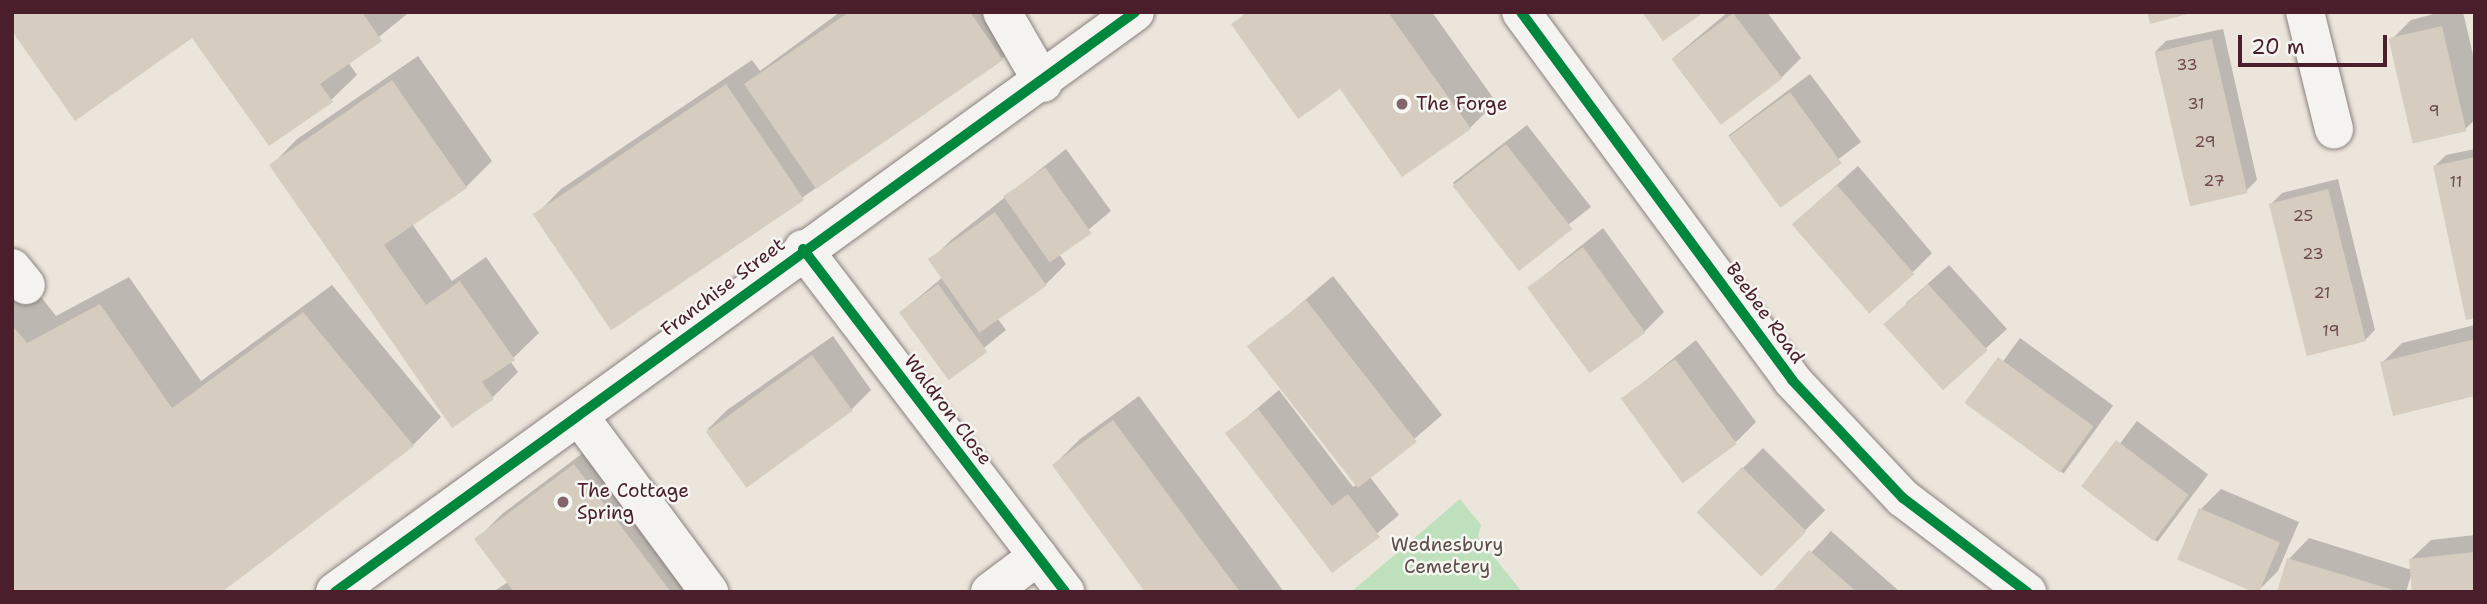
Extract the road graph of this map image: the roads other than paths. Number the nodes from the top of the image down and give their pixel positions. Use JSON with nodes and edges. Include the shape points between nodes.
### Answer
{"nodes":[{"id":1,"x":1002,"y":12,"type":"edge"},
{"id":2,"x":1135,"y":12,"type":"edge"},
{"id":3,"x":1521,"y":12,"type":"edge"},
{"id":4,"x":2305,"y":12,"type":"edge"},
{"id":5,"x":1043,"y":83,"type":"junction"},
{"id":6,"x":2334,"y":129,"type":"dead end"},
{"id":7,"x":803,"y":249,"type":"junction"},
{"id":8,"x":579,"y":416,"type":"junction"},
{"id":9,"x":1038,"y":556,"type":"junction"},
{"id":10,"x":335,"y":592,"type":"edge"},
{"id":11,"x":709,"y":592,"type":"edge"},
{"id":12,"x":990,"y":592,"type":"edge"},
{"id":13,"x":1065,"y":592,"type":"edge"},
{"id":14,"x":2027,"y":592,"type":"edge"}],
"edges":[{"from":1,"to":5,"type":"street"},
{"from":2,"to":5,"type":"street","name":"Franchise Street"},
{"from":3,"to":14,"type":"street","name":"Beebee Road","via":[[1792,380],[1902,498]]},
{"from":4,"to":6,"type":"street"},
{"from":5,"to":7,"type":"street","name":"Franchise Street"},
{"from":7,"to":8,"type":"street","name":"Franchise Street"},
{"from":7,"to":9,"type":"street","name":"Waldron Close"},
{"from":8,"to":10,"type":"street","name":"Franchise Street"},
{"from":8,"to":11,"type":"street"},
{"from":9,"to":12,"type":"street"},
{"from":9,"to":13,"type":"street","name":"Waldron Close"}]}
